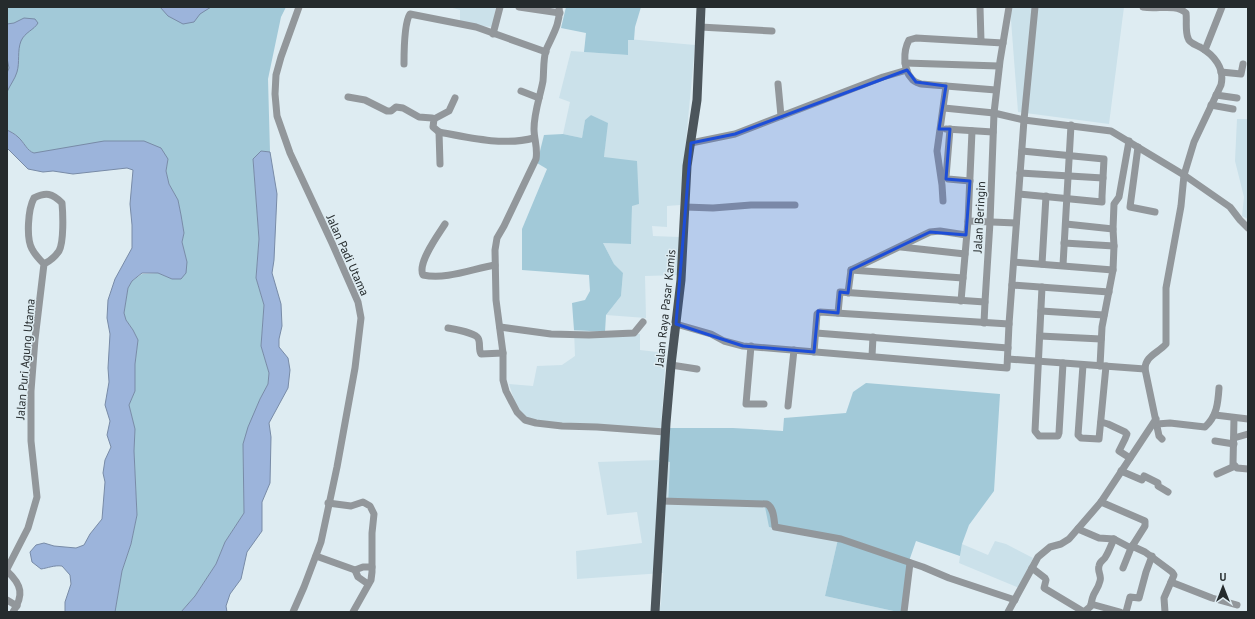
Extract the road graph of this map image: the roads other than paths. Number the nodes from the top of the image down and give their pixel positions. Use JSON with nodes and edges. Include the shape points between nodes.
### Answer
{"nodes":[{"id":1,"x":299,"y":7,"type":"edge"},
{"id":2,"x":500,"y":7,"type":"edge"},
{"id":3,"x":519,"y":7,"type":"edge"},
{"id":4,"x":701,"y":7,"type":"edge"},
{"id":5,"x":980,"y":7,"type":"edge"},
{"id":6,"x":1009,"y":7,"type":"edge"},
{"id":7,"x":1035,"y":7,"type":"edge"},
{"id":8,"x":1143,"y":7,"type":"edge"},
{"id":9,"x":1222,"y":7,"type":"edge"},
{"id":10,"x":559,"y":10,"type":"edge"},
{"id":11,"x":700,"y":27,"type":"junction"},
{"id":12,"x":772,"y":31,"type":"dead end"},
{"id":13,"x":493,"y":34,"type":"junction"},
{"id":14,"x":981,"y":41,"type":"junction"},
{"id":15,"x":1003,"y":43,"type":"junction"},
{"id":16,"x":1205,"y":50,"type":"junction"},
{"id":17,"x":546,"y":52,"type":"junction"},
{"id":18,"x":404,"y":64,"type":"dead end"},
{"id":19,"x":1243,"y":64,"type":"dead end"},
{"id":20,"x":906,"y":66,"type":"junction"},
{"id":21,"x":999,"y":66,"type":"junction"},
{"id":22,"x":1221,"y":72,"type":"junction"},
{"id":23,"x":778,"y":84,"type":"dead end"},
{"id":24,"x":946,"y":86,"type":"junction"},
{"id":25,"x":521,"y":90,"type":"dead end"},
{"id":26,"x":996,"y":90,"type":"junction"},
{"id":27,"x":1216,"y":95,"type":"junction"},
{"id":28,"x":348,"y":97,"type":"dead end"},
{"id":29,"x":455,"y":98,"type":"dead end"},
{"id":30,"x":539,"y":98,"type":"junction"},
{"id":31,"x":1237,"y":98,"type":"dead end"},
{"id":32,"x":1212,"y":105,"type":"junction"},
{"id":33,"x":944,"y":108,"type":"junction"},
{"id":34,"x":1233,"y":108,"type":"dead end"},
{"id":35,"x":994,"y":113,"type":"junction"},
{"id":36,"x":781,"y":116,"type":"junction"},
{"id":37,"x":434,"y":119,"type":"junction"},
{"id":38,"x":1024,"y":120,"type":"junction"},
{"id":39,"x":1071,"y":125,"type":"junction"},
{"id":40,"x":939,"y":129,"type":"junction"},
{"id":41,"x":950,"y":129,"type":"junction"},
{"id":42,"x":972,"y":131,"type":"junction"},
{"id":43,"x":439,"y":132,"type":"junction"},
{"id":44,"x":993,"y":132,"type":"junction"},
{"id":45,"x":534,"y":138,"type":"junction"},
{"id":46,"x":1129,"y":141,"type":"junction"},
{"id":47,"x":691,"y":143,"type":"junction"},
{"id":48,"x":1138,"y":147,"type":"junction"},
{"id":49,"x":1022,"y":151,"type":"junction"},
{"id":50,"x":1068,"y":156,"type":"junction"},
{"id":51,"x":440,"y":164,"type":"dead end"},
{"id":52,"x":1020,"y":173,"type":"junction"},
{"id":53,"x":1184,"y":175,"type":"junction"},
{"id":54,"x":1068,"y":176,"type":"junction"},
{"id":55,"x":1102,"y":178,"type":"junction"},
{"id":56,"x":970,"y":181,"type":"junction"},
{"id":57,"x":1019,"y":194,"type":"junction"},
{"id":58,"x":1046,"y":196,"type":"junction"},
{"id":59,"x":1067,"y":197,"type":"junction"},
{"id":60,"x":943,"y":201,"type":"dead end"},
{"id":61,"x":1102,"y":202,"type":"junction"},
{"id":62,"x":1114,"y":204,"type":"junction"},
{"id":63,"x":795,"y":205,"type":"dead end"},
{"id":64,"x":685,"y":207,"type":"junction"},
{"id":65,"x":1155,"y":212,"type":"dead end"},
{"id":66,"x":968,"y":221,"type":"junction"},
{"id":67,"x":990,"y":222,"type":"junction"},
{"id":68,"x":1016,"y":223,"type":"junction"},
{"id":69,"x":444,"y":224,"type":"dead end"},
{"id":70,"x":1066,"y":224,"type":"junction"},
{"id":71,"x":1248,"y":228,"type":"edge"},
{"id":72,"x":1113,"y":229,"type":"junction"},
{"id":73,"x":966,"y":235,"type":"junction"},
{"id":74,"x":1064,"y":243,"type":"junction"},
{"id":75,"x":1114,"y":246,"type":"junction"},
{"id":76,"x":900,"y":247,"type":"junction"},
{"id":77,"x":965,"y":254,"type":"junction"},
{"id":78,"x":1014,"y":262,"type":"junction"},
{"id":79,"x":44,"y":264,"type":"junction"},
{"id":80,"x":1042,"y":264,"type":"junction"},
{"id":81,"x":495,"y":265,"type":"junction"},
{"id":82,"x":1063,"y":265,"type":"junction"},
{"id":83,"x":850,"y":270,"type":"junction"},
{"id":84,"x":1113,"y":270,"type":"junction"},
{"id":85,"x":963,"y":278,"type":"junction"},
{"id":86,"x":1012,"y":285,"type":"junction"},
{"id":87,"x":1042,"y":287,"type":"junction"},
{"id":88,"x":1109,"y":292,"type":"junction"},
{"id":89,"x":848,"y":293,"type":"junction"},
{"id":90,"x":961,"y":301,"type":"junction"},
{"id":91,"x":984,"y":302,"type":"junction"},
{"id":92,"x":1041,"y":311,"type":"junction"},
{"id":93,"x":838,"y":313,"type":"junction"},
{"id":94,"x":1104,"y":315,"type":"junction"},
{"id":95,"x":643,"y":322,"type":"dead end"},
{"id":96,"x":984,"y":323,"type":"junction"},
{"id":97,"x":676,"y":324,"type":"junction"},
{"id":98,"x":1009,"y":324,"type":"junction"},
{"id":99,"x":448,"y":328,"type":"dead end"},
{"id":100,"x":500,"y":328,"type":"junction"},
{"id":101,"x":816,"y":333,"type":"junction"},
{"id":102,"x":1040,"y":336,"type":"junction"},
{"id":103,"x":873,"y":337,"type":"junction"},
{"id":104,"x":1101,"y":339,"type":"junction"},
{"id":105,"x":751,"y":346,"type":"junction"},
{"id":106,"x":1008,"y":348,"type":"junction"},
{"id":107,"x":794,"y":350,"type":"junction"},
{"id":108,"x":814,"y":352,"type":"junction"},
{"id":109,"x":503,"y":353,"type":"junction"},
{"id":110,"x":872,"y":356,"type":"junction"},
{"id":111,"x":1008,"y":359,"type":"junction"},
{"id":112,"x":1038,"y":361,"type":"junction"},
{"id":113,"x":1063,"y":363,"type":"junction"},
{"id":114,"x":1083,"y":364,"type":"junction"},
{"id":115,"x":671,"y":365,"type":"junction"},
{"id":116,"x":1103,"y":366,"type":"junction"},
{"id":117,"x":697,"y":369,"type":"dead end"},
{"id":118,"x":1145,"y":369,"type":"junction"},
{"id":119,"x":1219,"y":388,"type":"dead end"},
{"id":120,"x":764,"y":404,"type":"dead end"},
{"id":121,"x":788,"y":406,"type":"dead end"},
{"id":122,"x":1215,"y":415,"type":"junction"},
{"id":123,"x":1234,"y":418,"type":"junction"},
{"id":124,"x":1248,"y":419,"type":"edge"},
{"id":125,"x":1101,"y":422,"type":"junction"},
{"id":126,"x":1156,"y":422,"type":"junction"},
{"id":127,"x":665,"y":432,"type":"junction"},
{"id":128,"x":1248,"y":434,"type":"edge"},
{"id":129,"x":1162,"y":440,"type":"dead end"},
{"id":130,"x":1234,"y":441,"type":"junction"},
{"id":131,"x":1215,"y":442,"type":"dead end"},
{"id":132,"x":1130,"y":458,"type":"junction"},
{"id":133,"x":1235,"y":466,"type":"junction"},
{"id":134,"x":1248,"y":469,"type":"edge"},
{"id":135,"x":1121,"y":471,"type":"junction"},
{"id":136,"x":1217,"y":474,"type":"dead end"},
{"id":137,"x":1168,"y":492,"type":"dead end"},
{"id":138,"x":661,"y":501,"type":"junction"},
{"id":139,"x":1101,"y":502,"type":"junction"},
{"id":140,"x":328,"y":503,"type":"junction"},
{"id":141,"x":1078,"y":529,"type":"junction"},
{"id":142,"x":1114,"y":539,"type":"junction"},
{"id":143,"x":1132,"y":547,"type":"junction"},
{"id":144,"x":316,"y":556,"type":"junction"},
{"id":145,"x":1152,"y":556,"type":"junction"},
{"id":146,"x":910,"y":562,"type":"junction"},
{"id":147,"x":372,"y":567,"type":"junction"},
{"id":148,"x":1032,"y":568,"type":"junction"},
{"id":149,"x":1123,"y":568,"type":"dead end"},
{"id":150,"x":7,"y":570,"type":"edge"},
{"id":151,"x":355,"y":570,"type":"junction"},
{"id":152,"x":1171,"y":582,"type":"junction"},
{"id":153,"x":368,"y":584,"type":"junction"},
{"id":154,"x":7,"y":600,"type":"edge"},
{"id":155,"x":1015,"y":600,"type":"junction"},
{"id":156,"x":1091,"y":604,"type":"junction"},
{"id":157,"x":1237,"y":605,"type":"dead end"},
{"id":158,"x":15,"y":609,"type":"edge"},
{"id":159,"x":293,"y":612,"type":"edge"},
{"id":160,"x":353,"y":612,"type":"edge"},
{"id":161,"x":655,"y":612,"type":"edge"},
{"id":162,"x":904,"y":612,"type":"edge"},
{"id":163,"x":1008,"y":612,"type":"edge"},
{"id":164,"x":1084,"y":612,"type":"edge"},
{"id":165,"x":1120,"y":612,"type":"edge"},
{"id":166,"x":1126,"y":612,"type":"edge"},
{"id":167,"x":1165,"y":612,"type":"edge"}],
"edges":[{"from":1,"to":140,"type":"street","name":"Jalan Padi Utama","via":[[276,75],[277,116],[290,153],[360,310],[355,368]]},
{"from":2,"to":13,"type":"street"},
{"from":3,"to":10,"type":"street"},
{"from":4,"to":11,"type":"main road","name":"Jalan Raya Pasar Kamis"},
{"from":5,"to":14,"type":"street"},
{"from":6,"to":15,"type":"street","name":"Jalan Beringin"},
{"from":7,"to":38,"type":"street"},
{"from":8,"to":16,"type":"street","via":[[1182,9],[1186,13],[1190,42]]},
{"from":9,"to":16,"type":"street"},
{"from":10,"to":17,"type":"street","via":[[557,25]]},
{"from":11,"to":12,"type":"street"},
{"from":11,"to":47,"type":"main road","name":"Jalan Raya Pasar Kamis","via":[[697,100]]},
{"from":13,"to":17,"type":"street"},
{"from":13,"to":18,"type":"street","via":[[476,27],[410,14],[406,27]]},
{"from":14,"to":15,"type":"street"},
{"from":14,"to":20,"type":"street","via":[[912,39],[907,43]]},
{"from":15,"to":21,"type":"street","name":"Jalan Beringin"},
{"from":16,"to":22,"type":"street","via":[[1215,57]]},
{"from":17,"to":30,"type":"street"},
{"from":19,"to":22,"type":"street","via":[[1241,74]]},
{"from":20,"to":21,"type":"street"},
{"from":20,"to":24,"type":"street","via":[[912,80],[916,82]]},
{"from":20,"to":36,"type":"street"},
{"from":21,"to":26,"type":"street","name":"Jalan Beringin"},
{"from":22,"to":27,"type":"street","via":[[1223,78]]},
{"from":23,"to":36,"type":"street"},
{"from":24,"to":26,"type":"street"},
{"from":24,"to":33,"type":"street"},
{"from":25,"to":30,"type":"street"},
{"from":26,"to":35,"type":"street","name":"Jalan Beringin"},
{"from":27,"to":31,"type":"street"},
{"from":27,"to":32,"type":"street"},
{"from":28,"to":37,"type":"street","via":[[365,100],[387,111],[396,107],[404,108],[419,117]]},
{"from":29,"to":37,"type":"street","via":[[449,111]]},
{"from":30,"to":45,"type":"street","via":[[534,116]]},
{"from":32,"to":34,"type":"street"},
{"from":32,"to":53,"type":"street","via":[[1194,142]]},
{"from":33,"to":35,"type":"street"},
{"from":33,"to":40,"type":"street"},
{"from":35,"to":38,"type":"street"},
{"from":35,"to":44,"type":"street","name":"Jalan Beringin"},
{"from":36,"to":47,"type":"street","via":[[735,134]]},
{"from":37,"to":43,"type":"street","via":[[433,127]]},
{"from":38,"to":39,"type":"street"},
{"from":38,"to":49,"type":"street"},
{"from":39,"to":46,"type":"street","via":[[1111,131]]},
{"from":39,"to":50,"type":"street"},
{"from":40,"to":41,"type":"street"},
{"from":40,"to":60,"type":"street","via":[[937,150]]},
{"from":41,"to":42,"type":"street"},
{"from":41,"to":56,"type":"street","via":[[946,177]]},
{"from":42,"to":44,"type":"street"},
{"from":42,"to":56,"type":"street"},
{"from":43,"to":45,"type":"street","via":[[506,142]]},
{"from":43,"to":51,"type":"street"},
{"from":44,"to":67,"type":"street","name":"Jalan Beringin"},
{"from":45,"to":81,"type":"street","via":[[537,147],[536,159],[499,233]]},
{"from":46,"to":48,"type":"street"},
{"from":46,"to":62,"type":"street","via":[[1119,196]]},
{"from":47,"to":64,"type":"main road","name":"Jalan Raya Pasar Kamis"},
{"from":48,"to":53,"type":"street"},
{"from":48,"to":65,"type":"street","via":[[1130,207]]},
{"from":49,"to":50,"type":"street"},
{"from":49,"to":52,"type":"street"},
{"from":50,"to":54,"type":"street"},
{"from":50,"to":55,"type":"street","via":[[1104,159]]},
{"from":52,"to":54,"type":"street"},
{"from":52,"to":57,"type":"street"},
{"from":53,"to":71,"type":"street","via":[[1230,207]]},
{"from":53,"to":118,"type":"street","via":[[1166,288],[1166,344],[1146,361]]},
{"from":54,"to":55,"type":"street"},
{"from":54,"to":59,"type":"street"},
{"from":55,"to":61,"type":"street"},
{"from":56,"to":66,"type":"street"},
{"from":57,"to":58,"type":"street"},
{"from":57,"to":68,"type":"street"},
{"from":58,"to":59,"type":"street"},
{"from":58,"to":80,"type":"street"},
{"from":59,"to":61,"type":"street"},
{"from":59,"to":70,"type":"street"},
{"from":61,"to":62,"type":"street"},
{"from":62,"to":72,"type":"street"},
{"from":63,"to":64,"type":"street"},
{"from":64,"to":97,"type":"main road","name":"Jalan Raya Pasar Kamis"},
{"from":66,"to":67,"type":"street"},
{"from":66,"to":73,"type":"street"},
{"from":67,"to":68,"type":"street"},
{"from":67,"to":91,"type":"street","name":"Jalan Beringin"},
{"from":68,"to":78,"type":"street"},
{"from":69,"to":81,"type":"street","via":[[425,258],[423,276],[452,276]]},
{"from":70,"to":72,"type":"street"},
{"from":70,"to":74,"type":"street"},
{"from":72,"to":75,"type":"street"},
{"from":73,"to":76,"type":"street","via":[[934,231]]},
{"from":73,"to":77,"type":"street"},
{"from":74,"to":75,"type":"street"},
{"from":74,"to":82,"type":"street"},
{"from":75,"to":84,"type":"street"},
{"from":76,"to":77,"type":"street"},
{"from":76,"to":83,"type":"street"},
{"from":77,"to":85,"type":"street"},
{"from":78,"to":80,"type":"street"},
{"from":78,"to":86,"type":"street"},
{"from":79,"to":79,"type":"street","via":[[60,250],[62,233],[62,203],[54,196],[46,194],[34,198],[29,216],[29,240],[32,249]]},
{"from":79,"to":150,"type":"street","name":"Jalan Puri Agung Utama","via":[[31,391],[31,441],[37,497],[28,528]]},
{"from":80,"to":82,"type":"street"},
{"from":81,"to":100,"type":"street"},
{"from":82,"to":84,"type":"street"},
{"from":83,"to":85,"type":"street"},
{"from":83,"to":89,"type":"street"},
{"from":84,"to":88,"type":"street"},
{"from":85,"to":90,"type":"street"},
{"from":86,"to":87,"type":"street"},
{"from":86,"to":98,"type":"street"},
{"from":87,"to":88,"type":"street"},
{"from":87,"to":92,"type":"street"},
{"from":88,"to":94,"type":"street"},
{"from":89,"to":90,"type":"street"},
{"from":89,"to":93,"type":"street","via":[[840,292]]},
{"from":90,"to":91,"type":"street"},
{"from":91,"to":96,"type":"street","name":"Jalan Beringin"},
{"from":92,"to":94,"type":"street"},
{"from":92,"to":102,"type":"street"},
{"from":93,"to":96,"type":"street"},
{"from":93,"to":101,"type":"street","via":[[818,312]]},
{"from":94,"to":104,"type":"street"},
{"from":95,"to":100,"type":"street","via":[[634,333],[589,335]]},
{"from":96,"to":98,"type":"street"},
{"from":97,"to":105,"type":"street","via":[[732,343]]},
{"from":97,"to":115,"type":"main road","name":"Jalan Raya Pasar Kamis"},
{"from":98,"to":106,"type":"street"},
{"from":99,"to":109,"type":"street","via":[[477,337],[481,354]]},
{"from":100,"to":109,"type":"street"},
{"from":101,"to":103,"type":"street"},
{"from":101,"to":108,"type":"street"},
{"from":102,"to":104,"type":"street"},
{"from":102,"to":112,"type":"street"},
{"from":103,"to":106,"type":"street"},
{"from":103,"to":110,"type":"street"},
{"from":104,"to":116,"type":"street"},
{"from":105,"to":107,"type":"street"},
{"from":105,"to":120,"type":"street","via":[[746,404]]},
{"from":106,"to":111,"type":"street"},
{"from":107,"to":108,"type":"street"},
{"from":107,"to":121,"type":"street"},
{"from":108,"to":110,"type":"street"},
{"from":109,"to":127,"type":"street","via":[[506,391],[512,404],[525,420],[562,426]]},
{"from":110,"to":111,"type":"street","via":[[1007,368]]},
{"from":111,"to":112,"type":"street"},
{"from":112,"to":113,"type":"street"},
{"from":112,"to":113,"type":"street","via":[[1035,431],[1039,436],[1056,436],[1059,433]]},
{"from":113,"to":114,"type":"street"},
{"from":114,"to":116,"type":"street"},
{"from":114,"to":125,"type":"street","via":[[1078,437],[1099,439]]},
{"from":115,"to":117,"type":"street"},
{"from":115,"to":127,"type":"main road","name":"Jalan Raya Pasar Kamis"},
{"from":116,"to":118,"type":"street"},
{"from":116,"to":125,"type":"street"},
{"from":118,"to":126,"type":"street"},
{"from":119,"to":122,"type":"street"},
{"from":122,"to":123,"type":"street"},
{"from":122,"to":126,"type":"street","via":[[1205,426]]},
{"from":123,"to":124,"type":"street"},
{"from":123,"to":130,"type":"street"},
{"from":125,"to":132,"type":"street","via":[[1125,432],[1126,436],[1119,451]]},
{"from":126,"to":129,"type":"street"},
{"from":126,"to":132,"type":"street"},
{"from":127,"to":138,"type":"main road","name":"Jalan Raya Pasar Kamis"},
{"from":128,"to":130,"type":"street"},
{"from":130,"to":131,"type":"street"},
{"from":130,"to":133,"type":"street"},
{"from":132,"to":135,"type":"street"},
{"from":133,"to":134,"type":"street"},
{"from":133,"to":136,"type":"street"},
{"from":135,"to":137,"type":"street","via":[[1142,480],[1144,476]]},
{"from":135,"to":139,"type":"street"},
{"from":138,"to":146,"type":"street","via":[[767,504],[771,508],[775,527],[842,539]]},
{"from":138,"to":161,"type":"main road","name":"Jalan Raya Pasar Kamis"},
{"from":139,"to":141,"type":"street"},
{"from":139,"to":143,"type":"street","via":[[1145,521],[1145,526]]},
{"from":140,"to":144,"type":"street","name":"Jalan Padi Utama"},
{"from":140,"to":147,"type":"street","via":[[351,506],[363,502],[373,510]]},
{"from":141,"to":142,"type":"street","via":[[1099,538]]},
{"from":141,"to":148,"type":"street","via":[[1069,539],[1044,551]]},
{"from":142,"to":143,"type":"street"},
{"from":142,"to":156,"type":"street","via":[[1107,555],[1100,561],[1098,572],[1101,580]]},
{"from":143,"to":145,"type":"street"},
{"from":143,"to":149,"type":"street"},
{"from":144,"to":151,"type":"street"},
{"from":144,"to":159,"type":"street","name":"Jalan Padi Utama"},
{"from":145,"to":152,"type":"street","via":[[1174,574]]},
{"from":145,"to":166,"type":"street","via":[[1139,598],[1130,597]]},
{"from":146,"to":155,"type":"street"},
{"from":146,"to":162,"type":"street"},
{"from":147,"to":151,"type":"street"},
{"from":147,"to":153,"type":"street","via":[[371,580]]},
{"from":148,"to":155,"type":"street"},
{"from":148,"to":164,"type":"street","via":[[1045,578],[1044,588]]},
{"from":150,"to":158,"type":"street","via":[[20,589],[20,600]]},
{"from":151,"to":153,"type":"street","via":[[358,577]]},
{"from":152,"to":157,"type":"street"},
{"from":152,"to":167,"type":"street","via":[[1164,598]]},
{"from":153,"to":160,"type":"street"},
{"from":154,"to":158,"type":"street"},
{"from":155,"to":163,"type":"street"},
{"from":156,"to":164,"type":"street"},
{"from":156,"to":165,"type":"street"}]}
